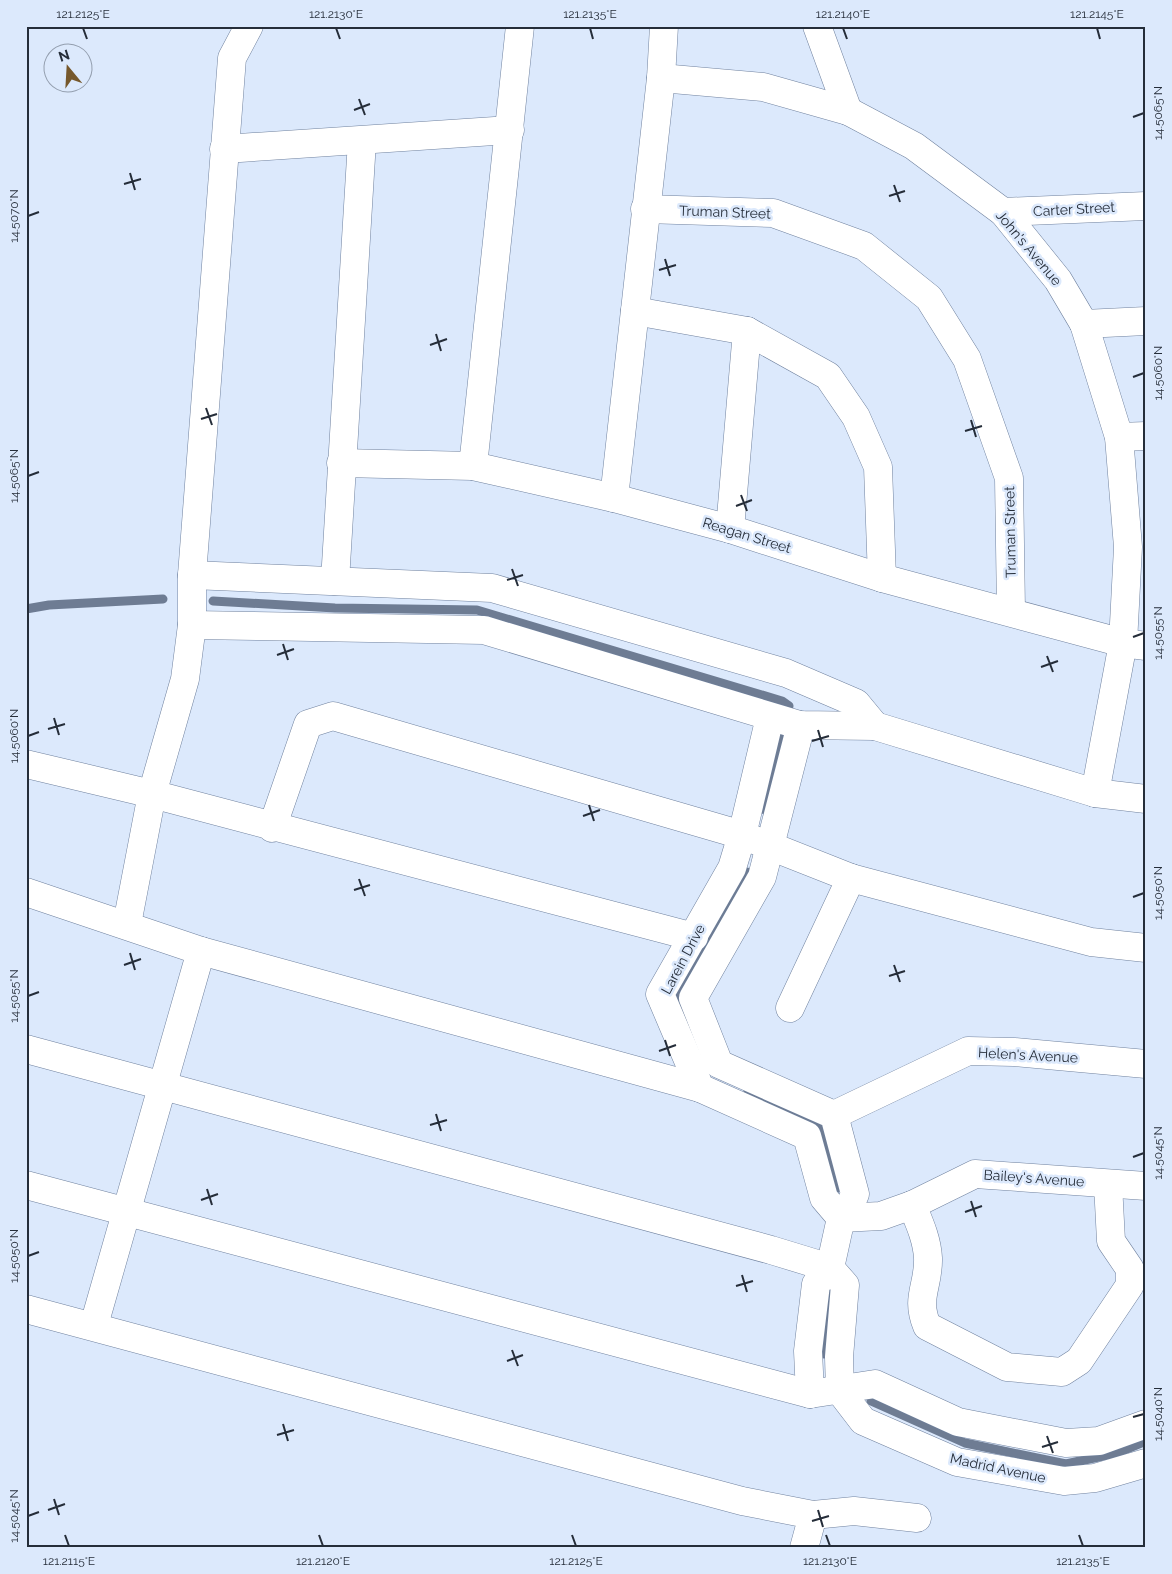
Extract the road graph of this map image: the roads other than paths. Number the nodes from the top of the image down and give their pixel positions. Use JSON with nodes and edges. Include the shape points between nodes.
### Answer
{"nodes":[{"id":1,"x":249,"y":26,"type":"edge"},
{"id":2,"x":520,"y":26,"type":"edge"},
{"id":3,"x":664,"y":26,"type":"edge"},
{"id":4,"x":817,"y":26,"type":"edge"},
{"id":5,"x":661,"y":78,"type":"junction"},
{"id":6,"x":848,"y":111,"type":"junction"},
{"id":7,"x":510,"y":130,"type":"junction"},
{"id":8,"x":362,"y":141,"type":"junction"},
{"id":9,"x":224,"y":149,"type":"junction"},
{"id":10,"x":1146,"y":206,"type":"edge"},
{"id":11,"x":646,"y":209,"type":"junction"},
{"id":12,"x":1002,"y":212,"type":"junction"},
{"id":13,"x":635,"y":311,"type":"junction"},
{"id":14,"x":1146,"y":321,"type":"edge"},
{"id":15,"x":1084,"y":324,"type":"junction"},
{"id":16,"x":746,"y":331,"type":"junction"},
{"id":17,"x":1146,"y":436,"type":"edge"},
{"id":18,"x":1118,"y":437,"type":"junction"},
{"id":19,"x":341,"y":463,"type":"junction"},
{"id":20,"x":473,"y":466,"type":"junction"},
{"id":21,"x":614,"y":498,"type":"junction"},
{"id":22,"x":730,"y":529,"type":"junction"},
{"id":23,"x":192,"y":575,"type":"junction"},
{"id":24,"x":882,"y":578,"type":"junction"},
{"id":25,"x":335,"y":581,"type":"junction"},
{"id":26,"x":1011,"y":611,"type":"junction"},
{"id":27,"x":192,"y":625,"type":"junction"},
{"id":28,"x":1134,"y":644,"type":"edge"},
{"id":29,"x":772,"y":717,"type":"junction"},
{"id":30,"x":800,"y":725,"type":"junction"},
{"id":31,"x":875,"y":726,"type":"junction"},
{"id":32,"x":26,"y":764,"type":"edge"},
{"id":33,"x":1095,"y":793,"type":"junction"},
{"id":34,"x":152,"y":794,"type":"junction"},
{"id":35,"x":1146,"y":799,"type":"edge"},
{"id":36,"x":272,"y":828,"type":"junction"},
{"id":37,"x":742,"y":835,"type":"junction"},
{"id":38,"x":771,"y":848,"type":"junction"},
{"id":39,"x":851,"y":878,"type":"junction"},
{"id":40,"x":26,"y":892,"type":"edge"},
{"id":41,"x":127,"y":924,"type":"junction"},
{"id":42,"x":694,"y":937,"type":"junction"},
{"id":43,"x":1146,"y":948,"type":"edge"},
{"id":44,"x":201,"y":950,"type":"junction"},
{"id":45,"x":790,"y":1008,"type":"dead end"},
{"id":46,"x":26,"y":1049,"type":"edge"},
{"id":47,"x":1146,"y":1064,"type":"edge"},
{"id":48,"x":161,"y":1085,"type":"junction"},
{"id":49,"x":700,"y":1088,"type":"junction"},
{"id":50,"x":834,"y":1115,"type":"junction"},
{"id":51,"x":1108,"y":1184,"type":"junction"},
{"id":52,"x":26,"y":1185,"type":"edge"},
{"id":53,"x":1146,"y":1186,"type":"edge"},
{"id":54,"x":912,"y":1205,"type":"junction"},
{"id":55,"x":125,"y":1212,"type":"junction"},
{"id":56,"x":840,"y":1218,"type":"junction"},
{"id":57,"x":830,"y":1268,"type":"junction"},
{"id":58,"x":1138,"y":1289,"type":"edge"},
{"id":59,"x":26,"y":1309,"type":"edge"},
{"id":60,"x":94,"y":1325,"type":"junction"},
{"id":61,"x":840,"y":1391,"type":"junction"},
{"id":62,"x":810,"y":1394,"type":"junction"},
{"id":63,"x":1146,"y":1424,"type":"edge"},
{"id":64,"x":1146,"y":1463,"type":"edge"},
{"id":65,"x":813,"y":1515,"type":"junction"},
{"id":66,"x":917,"y":1518,"type":"dead end"},
{"id":67,"x":804,"y":1548,"type":"edge"}],
"edges":[{"from":1,"to":9,"type":"street","via":[[232,58]]},
{"from":2,"to":7,"type":"street"},
{"from":3,"to":5,"type":"street"},
{"from":4,"to":6,"type":"street"},
{"from":5,"to":6,"type":"street","name":"John's Avenue","via":[[762,87]]},
{"from":5,"to":11,"type":"street"},
{"from":6,"to":12,"type":"street","name":"John's Avenue","via":[[914,146]]},
{"from":7,"to":8,"type":"street"},
{"from":7,"to":20,"type":"street"},
{"from":8,"to":9,"type":"street"},
{"from":8,"to":19,"type":"street"},
{"from":9,"to":23,"type":"street"},
{"from":10,"to":12,"type":"street","name":"Carter Street"},
{"from":11,"to":13,"type":"street"},
{"from":11,"to":26,"type":"street","name":"Truman Street","via":[[773,212],[864,246],[929,298],[967,359],[1009,478]]},
{"from":12,"to":15,"type":"street","name":"John's Avenue","via":[[1058,280]]},
{"from":13,"to":16,"type":"street"},
{"from":13,"to":21,"type":"street"},
{"from":14,"to":15,"type":"street"},
{"from":15,"to":18,"type":"street","name":"John's Avenue"},
{"from":16,"to":22,"type":"street"},
{"from":16,"to":24,"type":"street","via":[[828,376],[856,417],[878,467]]},
{"from":17,"to":18,"type":"street"},
{"from":18,"to":28,"type":"street","name":"John's Avenue"},
{"from":19,"to":20,"type":"street","name":"Reagan Street"},
{"from":19,"to":25,"type":"street"},
{"from":20,"to":21,"type":"street","name":"Reagan Street"},
{"from":21,"to":22,"type":"street","name":"Reagan Street"},
{"from":22,"to":24,"type":"street","name":"Reagan Street"},
{"from":23,"to":25,"type":"street"},
{"from":23,"to":27,"type":"street"},
{"from":24,"to":26,"type":"street","name":"Reagan Street"},
{"from":25,"to":31,"type":"street","via":[[492,588],[786,673],[856,703]]},
{"from":26,"to":28,"type":"street","name":"Reagan Street"},
{"from":27,"to":29,"type":"street","via":[[484,630]]},
{"from":27,"to":34,"type":"street","via":[[185,680]]},
{"from":28,"to":33,"type":"street","name":"John's Avenue"},
{"from":29,"to":30,"type":"street"},
{"from":29,"to":37,"type":"street","name":"Larein Drive"},
{"from":30,"to":31,"type":"street"},
{"from":30,"to":38,"type":"street","name":"Larein Drive"},
{"from":31,"to":33,"type":"street"},
{"from":32,"to":34,"type":"street"},
{"from":33,"to":35,"type":"street"},
{"from":34,"to":36,"type":"street"},
{"from":34,"to":41,"type":"street"},
{"from":36,"to":37,"type":"street","via":[[308,724],[333,716]]},
{"from":36,"to":42,"type":"street"},
{"from":37,"to":38,"type":"street"},
{"from":37,"to":42,"type":"street","name":"Larein Drive","via":[[732,868]]},
{"from":38,"to":39,"type":"street"},
{"from":38,"to":50,"type":"street","name":"Larein Drive","via":[[762,878],[693,998],[719,1064]]},
{"from":39,"to":43,"type":"street","via":[[1090,942]]},
{"from":39,"to":45,"type":"street"},
{"from":40,"to":41,"type":"street"},
{"from":41,"to":44,"type":"street"},
{"from":42,"to":49,"type":"street","name":"Larein Drive","via":[[660,994]]},
{"from":44,"to":48,"type":"street"},
{"from":44,"to":49,"type":"street"},
{"from":46,"to":48,"type":"street"},
{"from":47,"to":50,"type":"street","name":"Helen's Avenue","via":[[968,1051]]},
{"from":48,"to":55,"type":"street"},
{"from":48,"to":57,"type":"street","via":[[752,1244]]},
{"from":49,"to":56,"type":"street","via":[[807,1136],[824,1198]]},
{"from":50,"to":56,"type":"street","via":[[854,1194]]},
{"from":51,"to":53,"type":"street","name":"Bailey's Avenue"},
{"from":51,"to":54,"type":"street","name":"Bailey's Avenue","via":[[975,1174]]},
{"from":51,"to":58,"type":"street","via":[[1111,1241]]},
{"from":52,"to":55,"type":"street"},
{"from":54,"to":56,"type":"street","name":"Bailey's Avenue","via":[[881,1216]]},
{"from":54,"to":58,"type":"street","via":[[928,1258],[921,1310],[928,1326],[1006,1367],[1062,1372],[1079,1361]]},
{"from":55,"to":60,"type":"street"},
{"from":55,"to":62,"type":"street"},
{"from":56,"to":57,"type":"street"},
{"from":57,"to":61,"type":"street","via":[[845,1285]]},
{"from":57,"to":62,"type":"street","via":[[816,1284],[808,1351]]},
{"from":59,"to":60,"type":"street"},
{"from":60,"to":65,"type":"street","via":[[732,1499]]},
{"from":61,"to":62,"type":"street"},
{"from":61,"to":63,"type":"street","via":[[875,1384],[958,1422],[1066,1443],[1099,1442]]},
{"from":61,"to":64,"type":"street","name":"Madrid Avenue","via":[[862,1421],[957,1462],[1064,1482],[1096,1478]]},
{"from":65,"to":66,"type":"street","via":[[854,1510]]},
{"from":65,"to":67,"type":"street"}]}
